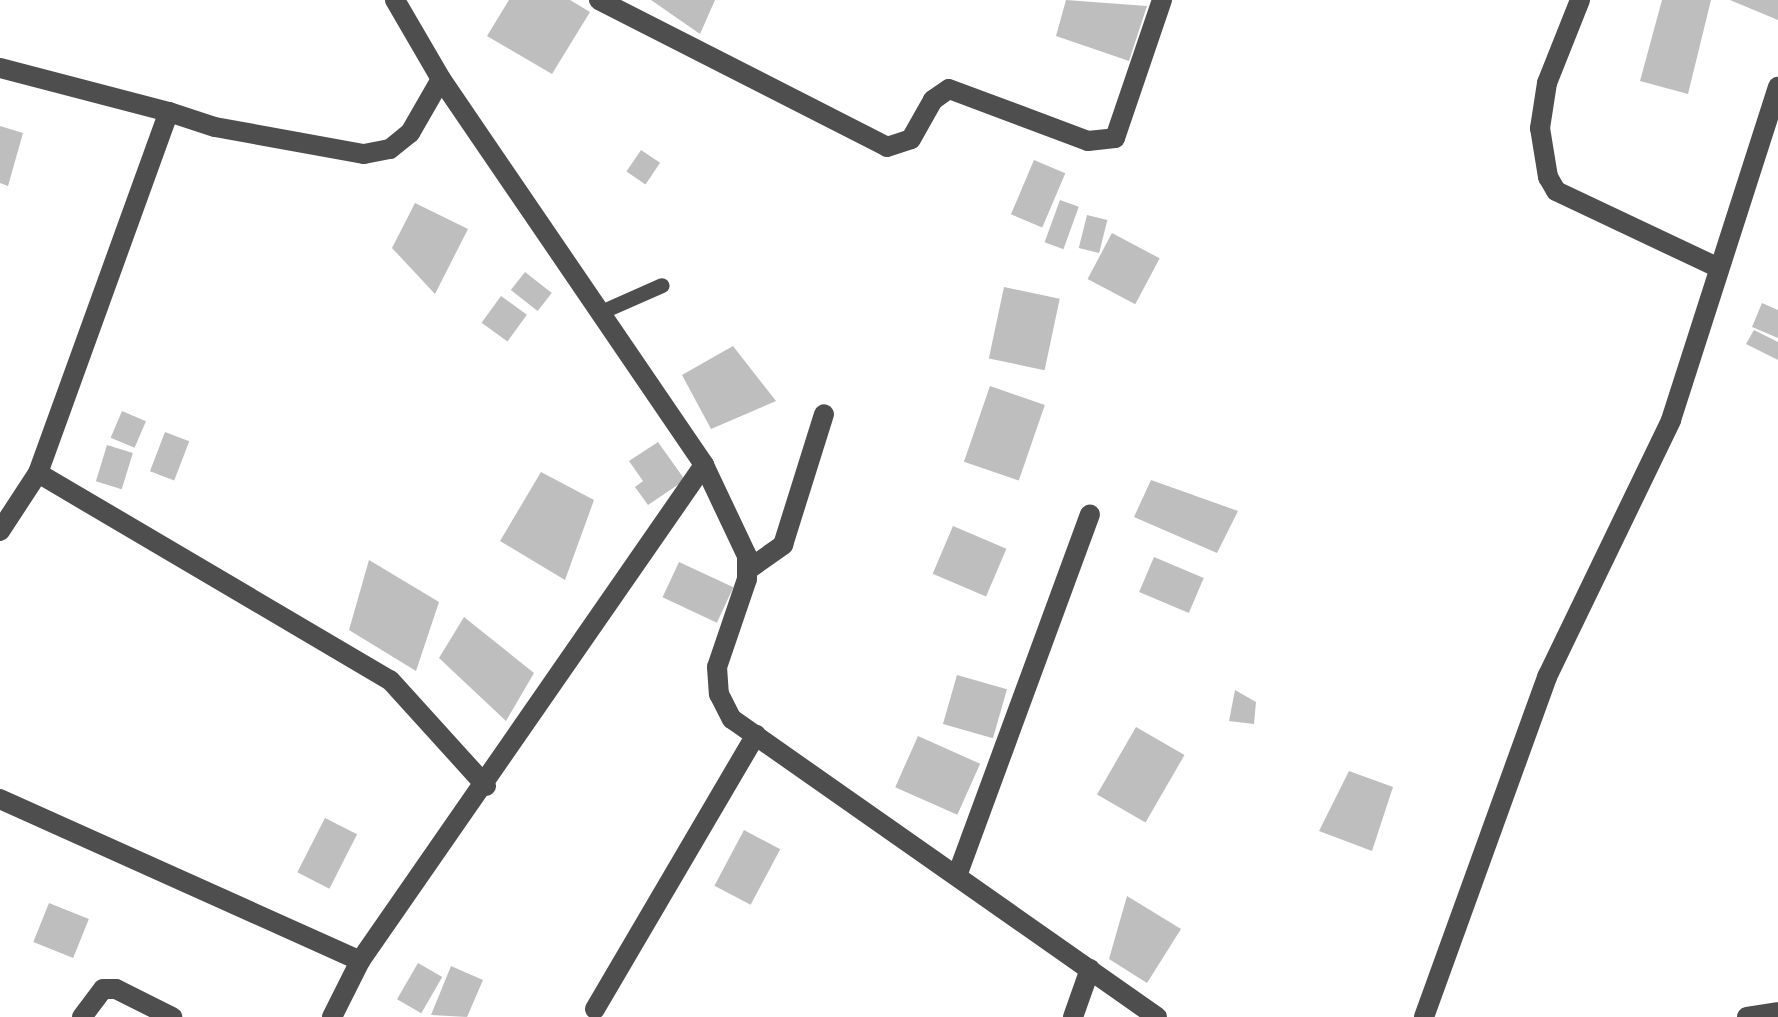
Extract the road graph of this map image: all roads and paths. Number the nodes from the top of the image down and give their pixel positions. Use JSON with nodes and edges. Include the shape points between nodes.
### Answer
{"nodes":[{"id":1,"x":600,"y":0,"type":"edge"},
{"id":2,"x":1162,"y":0,"type":"edge"},
{"id":3,"x":1580,"y":0,"type":"edge"},
{"id":4,"x":404,"y":5,"type":"edge"},
{"id":5,"x":0,"y":68,"type":"edge"},
{"id":6,"x":441,"y":79,"type":"junction"},
{"id":7,"x":1778,"y":87,"type":"edge"},
{"id":8,"x":169,"y":112,"type":"junction"},
{"id":9,"x":1717,"y":266,"type":"junction"},
{"id":10,"x":662,"y":285,"type":"dead end"},
{"id":11,"x":603,"y":311,"type":"junction"},
{"id":12,"x":824,"y":414,"type":"dead end"},
{"id":13,"x":704,"y":464,"type":"junction"},
{"id":14,"x":38,"y":474,"type":"junction"},
{"id":15,"x":1090,"y":515,"type":"dead end"},
{"id":16,"x":0,"y":531,"type":"edge"},
{"id":17,"x":749,"y":569,"type":"junction"},
{"id":18,"x":756,"y":735,"type":"junction"},
{"id":19,"x":486,"y":786,"type":"junction"},
{"id":20,"x":0,"y":799,"type":"edge"},
{"id":21,"x":958,"y":873,"type":"junction"},
{"id":22,"x":360,"y":961,"type":"junction"},
{"id":23,"x":1090,"y":969,"type":"junction"},
{"id":24,"x":594,"y":1009,"type":"dead end"},
{"id":25,"x":1778,"y":1012,"type":"edge"},
{"id":26,"x":82,"y":1017,"type":"edge"},
{"id":27,"x":172,"y":1017,"type":"edge"},
{"id":28,"x":332,"y":1017,"type":"edge"},
{"id":29,"x":1073,"y":1017,"type":"edge"},
{"id":30,"x":1157,"y":1017,"type":"edge"},
{"id":31,"x":1424,"y":1017,"type":"edge"},
{"id":32,"x":1746,"y":1017,"type":"edge"}],
"edges":[{"from":1,"to":2,"type":"street","via":[[887,147],[911,139],[933,100],[949,89],[1088,141],[1115,138]]},
{"from":3,"to":9,"type":"street","via":[[1548,83],[1540,128],[1548,176],[1556,190]]},
{"from":4,"to":6,"type":"street"},
{"from":5,"to":8,"type":"street"},
{"from":6,"to":8,"type":"street","via":[[410,132],[390,149],[364,154]]},
{"from":6,"to":11,"type":"street"},
{"from":7,"to":9,"type":"street"},
{"from":8,"to":14,"type":"street"},
{"from":9,"to":31,"type":"street","via":[[1672,420],[1548,676]]},
{"from":10,"to":11,"type":"lane"},
{"from":11,"to":13,"type":"street"},
{"from":12,"to":17,"type":"street","via":[[783,546]]},
{"from":13,"to":17,"type":"street"},
{"from":13,"to":19,"type":"street"},
{"from":14,"to":16,"type":"street"},
{"from":14,"to":19,"type":"street","via":[[390,680]]},
{"from":15,"to":21,"type":"street"},
{"from":17,"to":18,"type":"street","via":[[717,667],[719,694],[732,719]]},
{"from":18,"to":21,"type":"street"},
{"from":18,"to":24,"type":"street"},
{"from":19,"to":22,"type":"street"},
{"from":20,"to":22,"type":"street"},
{"from":21,"to":23,"type":"street"},
{"from":22,"to":28,"type":"street"},
{"from":23,"to":29,"type":"street"},
{"from":23,"to":30,"type":"street"},
{"from":25,"to":32,"type":"street"},
{"from":26,"to":27,"type":"street","via":[[103,989],[116,989]]}]}
